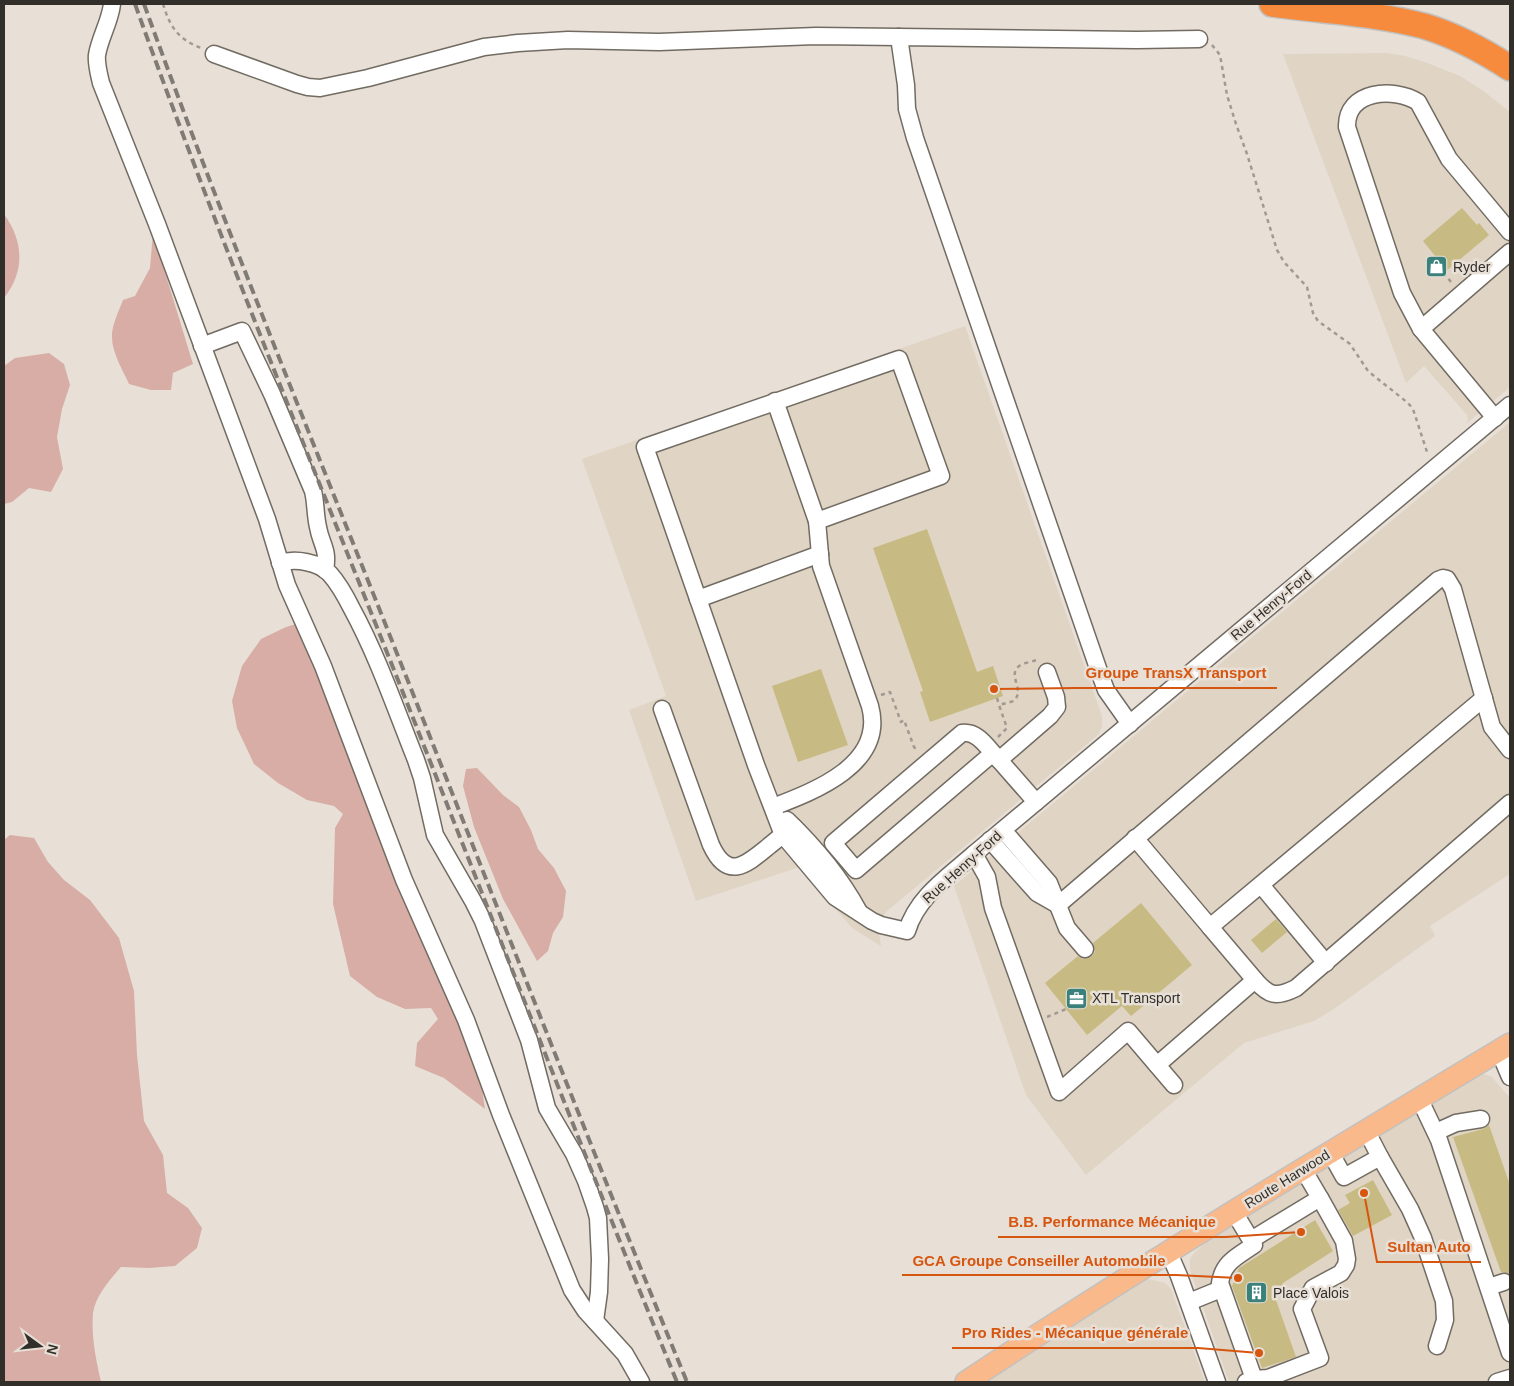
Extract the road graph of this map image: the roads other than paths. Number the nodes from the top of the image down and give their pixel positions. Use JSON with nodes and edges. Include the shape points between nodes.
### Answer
{"nodes":[{"id":1,"x":112,"y":4,"type":"edge"},
{"id":2,"x":1272,"y":4,"type":"edge"},
{"id":3,"x":899,"y":37,"type":"junction"},
{"id":4,"x":1199,"y":39,"type":"road end"},
{"id":5,"x":214,"y":54,"type":"road end"},
{"id":6,"x":1510,"y":68,"type":"edge"},
{"id":7,"x":1510,"y":232,"type":"edge"},
{"id":8,"x":1510,"y":252,"type":"edge"},
{"id":9,"x":1421,"y":329,"type":"junction"},
{"id":10,"x":202,"y":346,"type":"junction"},
{"id":11,"x":774,"y":401,"type":"junction"},
{"id":12,"x":1505,"y":413,"type":"edge"},
{"id":13,"x":817,"y":521,"type":"junction"},
{"id":14,"x":820,"y":554,"type":"junction"},
{"id":15,"x":280,"y":563,"type":"junction"},
{"id":16,"x":326,"y":570,"type":"junction"},
{"id":17,"x":698,"y":599,"type":"junction"},
{"id":18,"x":1044,"y":665,"type":"road end"},
{"id":19,"x":1484,"y":698,"type":"junction"},
{"id":20,"x":662,"y":709,"type":"dead end"},
{"id":21,"x":1130,"y":724,"type":"junction"},
{"id":22,"x":997,"y":750,"type":"junction"},
{"id":23,"x":1510,"y":750,"type":"edge"},
{"id":24,"x":1036,"y":802,"type":"junction"},
{"id":25,"x":1510,"y":803,"type":"edge"},
{"id":26,"x":773,"y":807,"type":"junction"},
{"id":27,"x":789,"y":831,"type":"junction"},
{"id":28,"x":996,"y":835,"type":"junction"},
{"id":29,"x":1135,"y":838,"type":"junction"},
{"id":30,"x":974,"y":854,"type":"junction"},
{"id":31,"x":1261,"y":885,"type":"junction"},
{"id":32,"x":1058,"y":905,"type":"junction"},
{"id":33,"x":1210,"y":927,"type":"junction"},
{"id":34,"x":1086,"y":949,"type":"dead end"},
{"id":35,"x":1326,"y":963,"type":"junction"},
{"id":36,"x":1255,"y":980,"type":"junction"},
{"id":37,"x":1505,"y":1047,"type":"edge"},
{"id":38,"x":1157,"y":1065,"type":"junction"},
{"id":39,"x":1510,"y":1077,"type":"edge"},
{"id":40,"x":1174,"y":1085,"type":"dead end"},
{"id":41,"x":1419,"y":1098,"type":"junction"},
{"id":42,"x":1481,"y":1120,"type":"dead end"},
{"id":43,"x":1366,"y":1130,"type":"junction"},
{"id":44,"x":1436,"y":1132,"type":"junction"},
{"id":45,"x":1330,"y":1152,"type":"junction"},
{"id":46,"x":1380,"y":1157,"type":"junction"},
{"id":47,"x":1303,"y":1169,"type":"junction"},
{"id":48,"x":1320,"y":1198,"type":"junction"},
{"id":49,"x":1234,"y":1212,"type":"junction"},
{"id":50,"x":1251,"y":1240,"type":"junction"},
{"id":51,"x":1169,"y":1253,"type":"junction"},
{"id":52,"x":1504,"y":1282,"type":"dead end"},
{"id":53,"x":1489,"y":1287,"type":"junction"},
{"id":54,"x":1221,"y":1290,"type":"junction"},
{"id":55,"x":1189,"y":1302,"type":"junction"},
{"id":56,"x":595,"y":1321,"type":"junction"},
{"id":57,"x":1437,"y":1346,"type":"dead end"},
{"id":58,"x":1510,"y":1352,"type":"edge"},
{"id":59,"x":1510,"y":1378,"type":"edge"},
{"id":60,"x":1252,"y":1381,"type":"edge"},
{"id":61,"x":642,"y":1382,"type":"edge"},
{"id":62,"x":966,"y":1382,"type":"edge"},
{"id":63,"x":1217,"y":1382,"type":"edge"},
{"id":64,"x":1497,"y":1382,"type":"edge"}],
"edges":[{"from":1,"to":10,"type":"street","via":[[97,55],[101,83]]},
{"from":2,"to":6,"type":"highway","via":[[1381,16],[1426,27],[1474,47]]},
{"from":3,"to":4,"type":"street"},
{"from":3,"to":5,"type":"street","via":[[518,43],[484,46],[320,88],[297,84]]},
{"from":3,"to":21,"type":"street","via":[[907,109],[915,138],[1100,674],[1106,690]]},
{"from":7,"to":9,"type":"street","via":[[1449,159],[1418,102],[1398,94],[1380,94],[1355,103],[1349,111],[1347,128],[1402,293]]},
{"from":8,"to":9,"type":"street"},
{"from":9,"to":12,"type":"street"},
{"from":10,"to":15,"type":"street","via":[[267,519]]},
{"from":10,"to":16,"type":"street","via":[[242,331],[313,490],[318,529],[327,552]]},
{"from":11,"to":13,"type":"street"},
{"from":11,"to":13,"type":"street","via":[[899,359],[941,476]]},
{"from":11,"to":17,"type":"street","via":[[645,447]]},
{"from":12,"to":21,"type":"street","name":"Rue Henry-Ford"},
{"from":13,"to":14,"type":"street"},
{"from":14,"to":17,"type":"street"},
{"from":14,"to":26,"type":"street","via":[[821,566],[872,712],[873,730],[857,758],[840,774],[818,789]]},
{"from":15,"to":16,"type":"street","via":[[298,560]]},
{"from":15,"to":56,"type":"street","via":[[327,675],[404,880],[466,1020],[501,1116],[572,1290]]},
{"from":16,"to":56,"type":"street","via":[[346,597],[374,653],[419,769],[435,835],[483,921],[529,1040],[547,1108],[586,1181],[599,1232],[599,1292]]},
{"from":17,"to":26,"type":"street"},
{"from":18,"to":22,"type":"street","via":[[1057,707],[1050,716]]},
{"from":19,"to":23,"type":"street","via":[[1492,727]]},
{"from":19,"to":29,"type":"street","via":[[1453,589],[1443,578]]},
{"from":19,"to":31,"type":"street"},
{"from":20,"to":27,"type":"street","via":[[711,845],[719,859],[729,866],[741,866]]},
{"from":21,"to":24,"type":"street","name":"Rue Henry-Ford"},
{"from":22,"to":22,"type":"street","via":[[973,734],[958,735],[833,843],[856,870]]},
{"from":22,"to":24,"type":"street"},
{"from":24,"to":28,"type":"street","name":"Rue Henry-Ford"},
{"from":25,"to":35,"type":"street"},
{"from":26,"to":27,"type":"street"},
{"from":27,"to":30,"type":"street","name":"Rue Henry-Ford","via":[[835,897],[881,925],[907,931],[914,911],[924,899]]},
{"from":28,"to":30,"type":"street","name":"Rue Henry-Ford"},
{"from":28,"to":32,"type":"street","via":[[1037,893]]},
{"from":29,"to":32,"type":"street"},
{"from":29,"to":33,"type":"street"},
{"from":30,"to":38,"type":"street","via":[[987,877],[993,908],[1059,1092],[1128,1031]]},
{"from":31,"to":33,"type":"street"},
{"from":31,"to":35,"type":"street"},
{"from":32,"to":34,"type":"street","via":[[1067,928]]},
{"from":33,"to":36,"type":"street"},
{"from":35,"to":36,"type":"street","via":[[1296,988],[1277,995],[1269,993]]},
{"from":36,"to":38,"type":"street"},
{"from":37,"to":39,"type":"street"},
{"from":37,"to":41,"type":"main road","name":"Route Harwood"},
{"from":38,"to":40,"type":"street"},
{"from":41,"to":43,"type":"main road","name":"Route Harwood"},
{"from":41,"to":44,"type":"street"},
{"from":42,"to":44,"type":"street","via":[[1456,1123]]},
{"from":43,"to":45,"type":"main road","name":"Route Harwood"},
{"from":43,"to":46,"type":"street"},
{"from":44,"to":53,"type":"street","via":[[1453,1158],[1478,1229],[1490,1266]]},
{"from":45,"to":46,"type":"street","via":[[1344,1177]]},
{"from":45,"to":47,"type":"main road","name":"Route Harwood"},
{"from":46,"to":57,"type":"street","via":[[1423,1238],[1444,1301],[1445,1320]]},
{"from":47,"to":48,"type":"street"},
{"from":47,"to":49,"type":"main road","name":"Route Harwood"},
{"from":48,"to":50,"type":"street"},
{"from":48,"to":60,"type":"street","via":[[1344,1241],[1348,1259],[1341,1273],[1313,1288],[1302,1309],[1320,1358]]},
{"from":49,"to":50,"type":"street"},
{"from":49,"to":51,"type":"main road","name":"Route Harwood"},
{"from":50,"to":54,"type":"street","via":[[1254,1245],[1224,1268]]},
{"from":51,"to":55,"type":"street"},
{"from":51,"to":62,"type":"main road","name":"Route Harwood"},
{"from":52,"to":53,"type":"street"},
{"from":53,"to":58,"type":"street"},
{"from":54,"to":55,"type":"street"},
{"from":54,"to":60,"type":"street"},
{"from":55,"to":63,"type":"street"},
{"from":56,"to":61,"type":"street","via":[[625,1354]]},
{"from":59,"to":64,"type":"street"}]}
